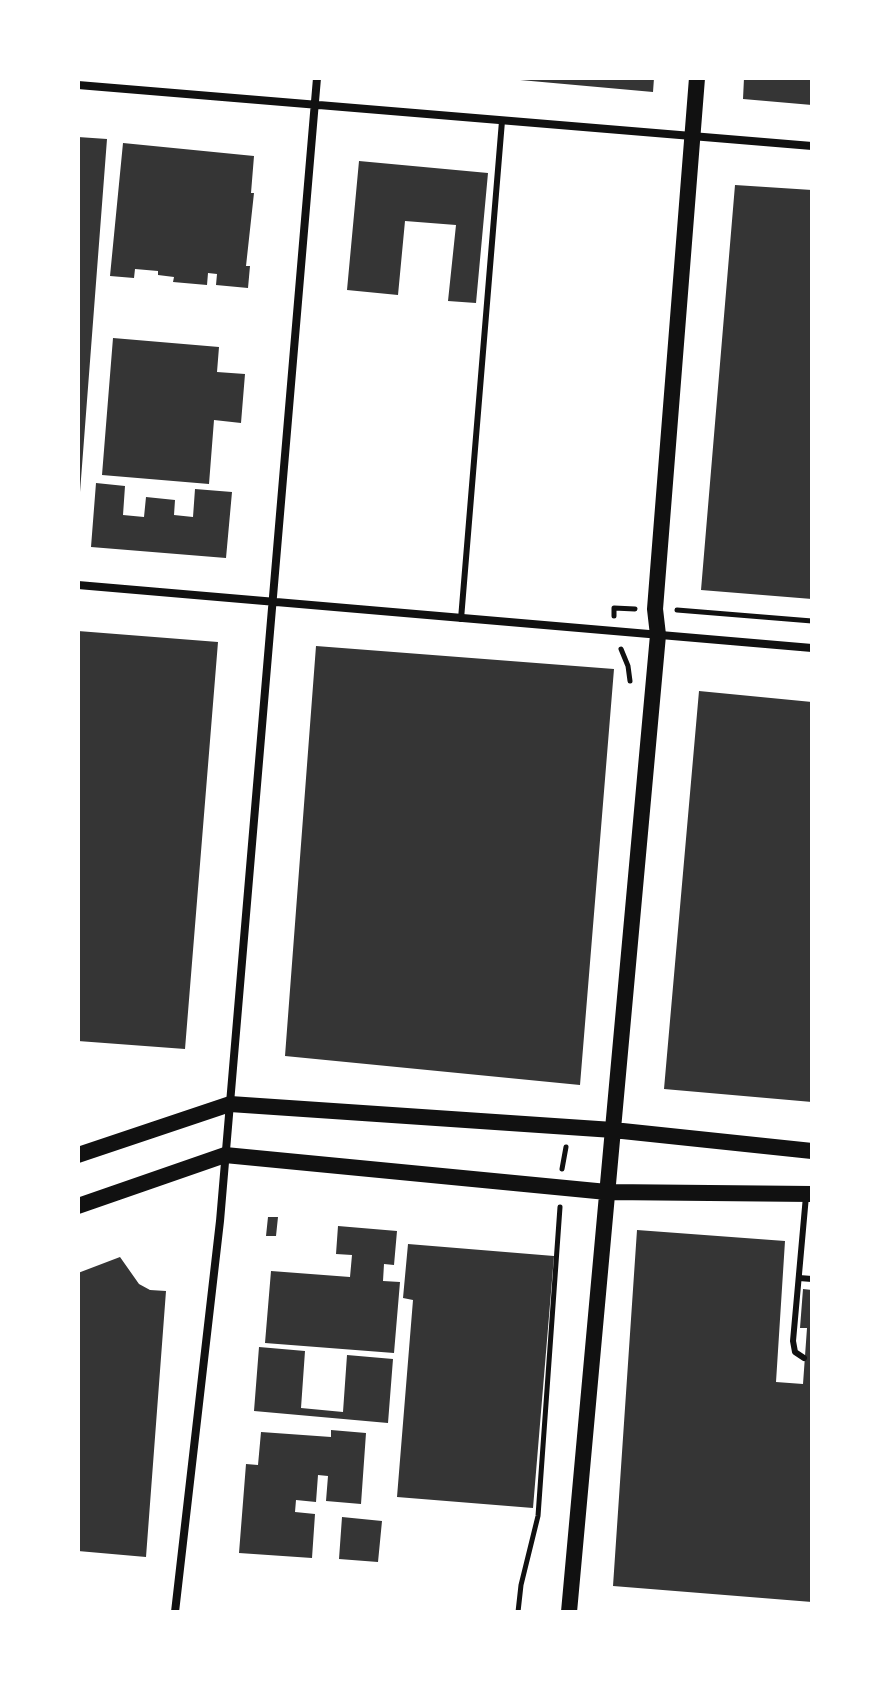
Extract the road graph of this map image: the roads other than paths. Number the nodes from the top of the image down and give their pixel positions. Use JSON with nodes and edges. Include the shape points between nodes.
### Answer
{"nodes":[{"id":1,"x":317,"y":78,"type":"edge"},
{"id":2,"x":697,"y":78,"type":"edge"},
{"id":3,"x":78,"y":85,"type":"edge"},
{"id":4,"x":314,"y":105,"type":"junction"},
{"id":5,"x":502,"y":121,"type":"junction"},
{"id":6,"x":693,"y":137,"type":"junction"},
{"id":7,"x":812,"y":146,"type":"edge"},
{"id":8,"x":78,"y":585,"type":"edge"},
{"id":9,"x":274,"y":602,"type":"junction"},
{"id":10,"x":461,"y":619,"type":"junction"},
{"id":11,"x":658,"y":635,"type":"junction"},
{"id":12,"x":812,"y":648,"type":"edge"},
{"id":13,"x":230,"y":1104,"type":"junction"},
{"id":14,"x":613,"y":1130,"type":"junction"},
{"id":15,"x":812,"y":1151,"type":"edge"},
{"id":16,"x":78,"y":1155,"type":"edge"},
{"id":17,"x":225,"y":1155,"type":"junction"},
{"id":18,"x":607,"y":1192,"type":"junction"},
{"id":19,"x":809,"y":1193,"type":"edge"},
{"id":20,"x":78,"y":1206,"type":"edge"},
{"id":21,"x":799,"y":1278,"type":"junction"},
{"id":22,"x":812,"y":1279,"type":"edge"},
{"id":23,"x":804,"y":1358,"type":"dead end"},
{"id":24,"x":175,"y":1612,"type":"edge"},
{"id":25,"x":569,"y":1612,"type":"edge"}],
"edges":[{"from":1,"to":4,"type":"street"},
{"from":2,"to":6,"type":"main road"},
{"from":3,"to":4,"type":"street"},
{"from":4,"to":5,"type":"street"},
{"from":4,"to":9,"type":"street"},
{"from":5,"to":6,"type":"street"},
{"from":5,"to":10,"type":"lane"},
{"from":6,"to":7,"type":"street"},
{"from":6,"to":11,"type":"main road","via":[[655,609]]},
{"from":8,"to":9,"type":"street"},
{"from":9,"to":10,"type":"street"},
{"from":9,"to":13,"type":"street"},
{"from":10,"to":11,"type":"street"},
{"from":11,"to":12,"type":"street"},
{"from":11,"to":14,"type":"main road"},
{"from":13,"to":14,"type":"main road"},
{"from":13,"to":16,"type":"main road"},
{"from":13,"to":17,"type":"street"},
{"from":14,"to":15,"type":"main road"},
{"from":14,"to":18,"type":"main road"},
{"from":17,"to":18,"type":"main road"},
{"from":17,"to":20,"type":"main road"},
{"from":17,"to":24,"type":"street"},
{"from":18,"to":19,"type":"main road"},
{"from":18,"to":25,"type":"main road"},
{"from":19,"to":21,"type":"lane"},
{"from":21,"to":22,"type":"lane"},
{"from":21,"to":23,"type":"lane","via":[[793,1341],[795,1352]]}]}
